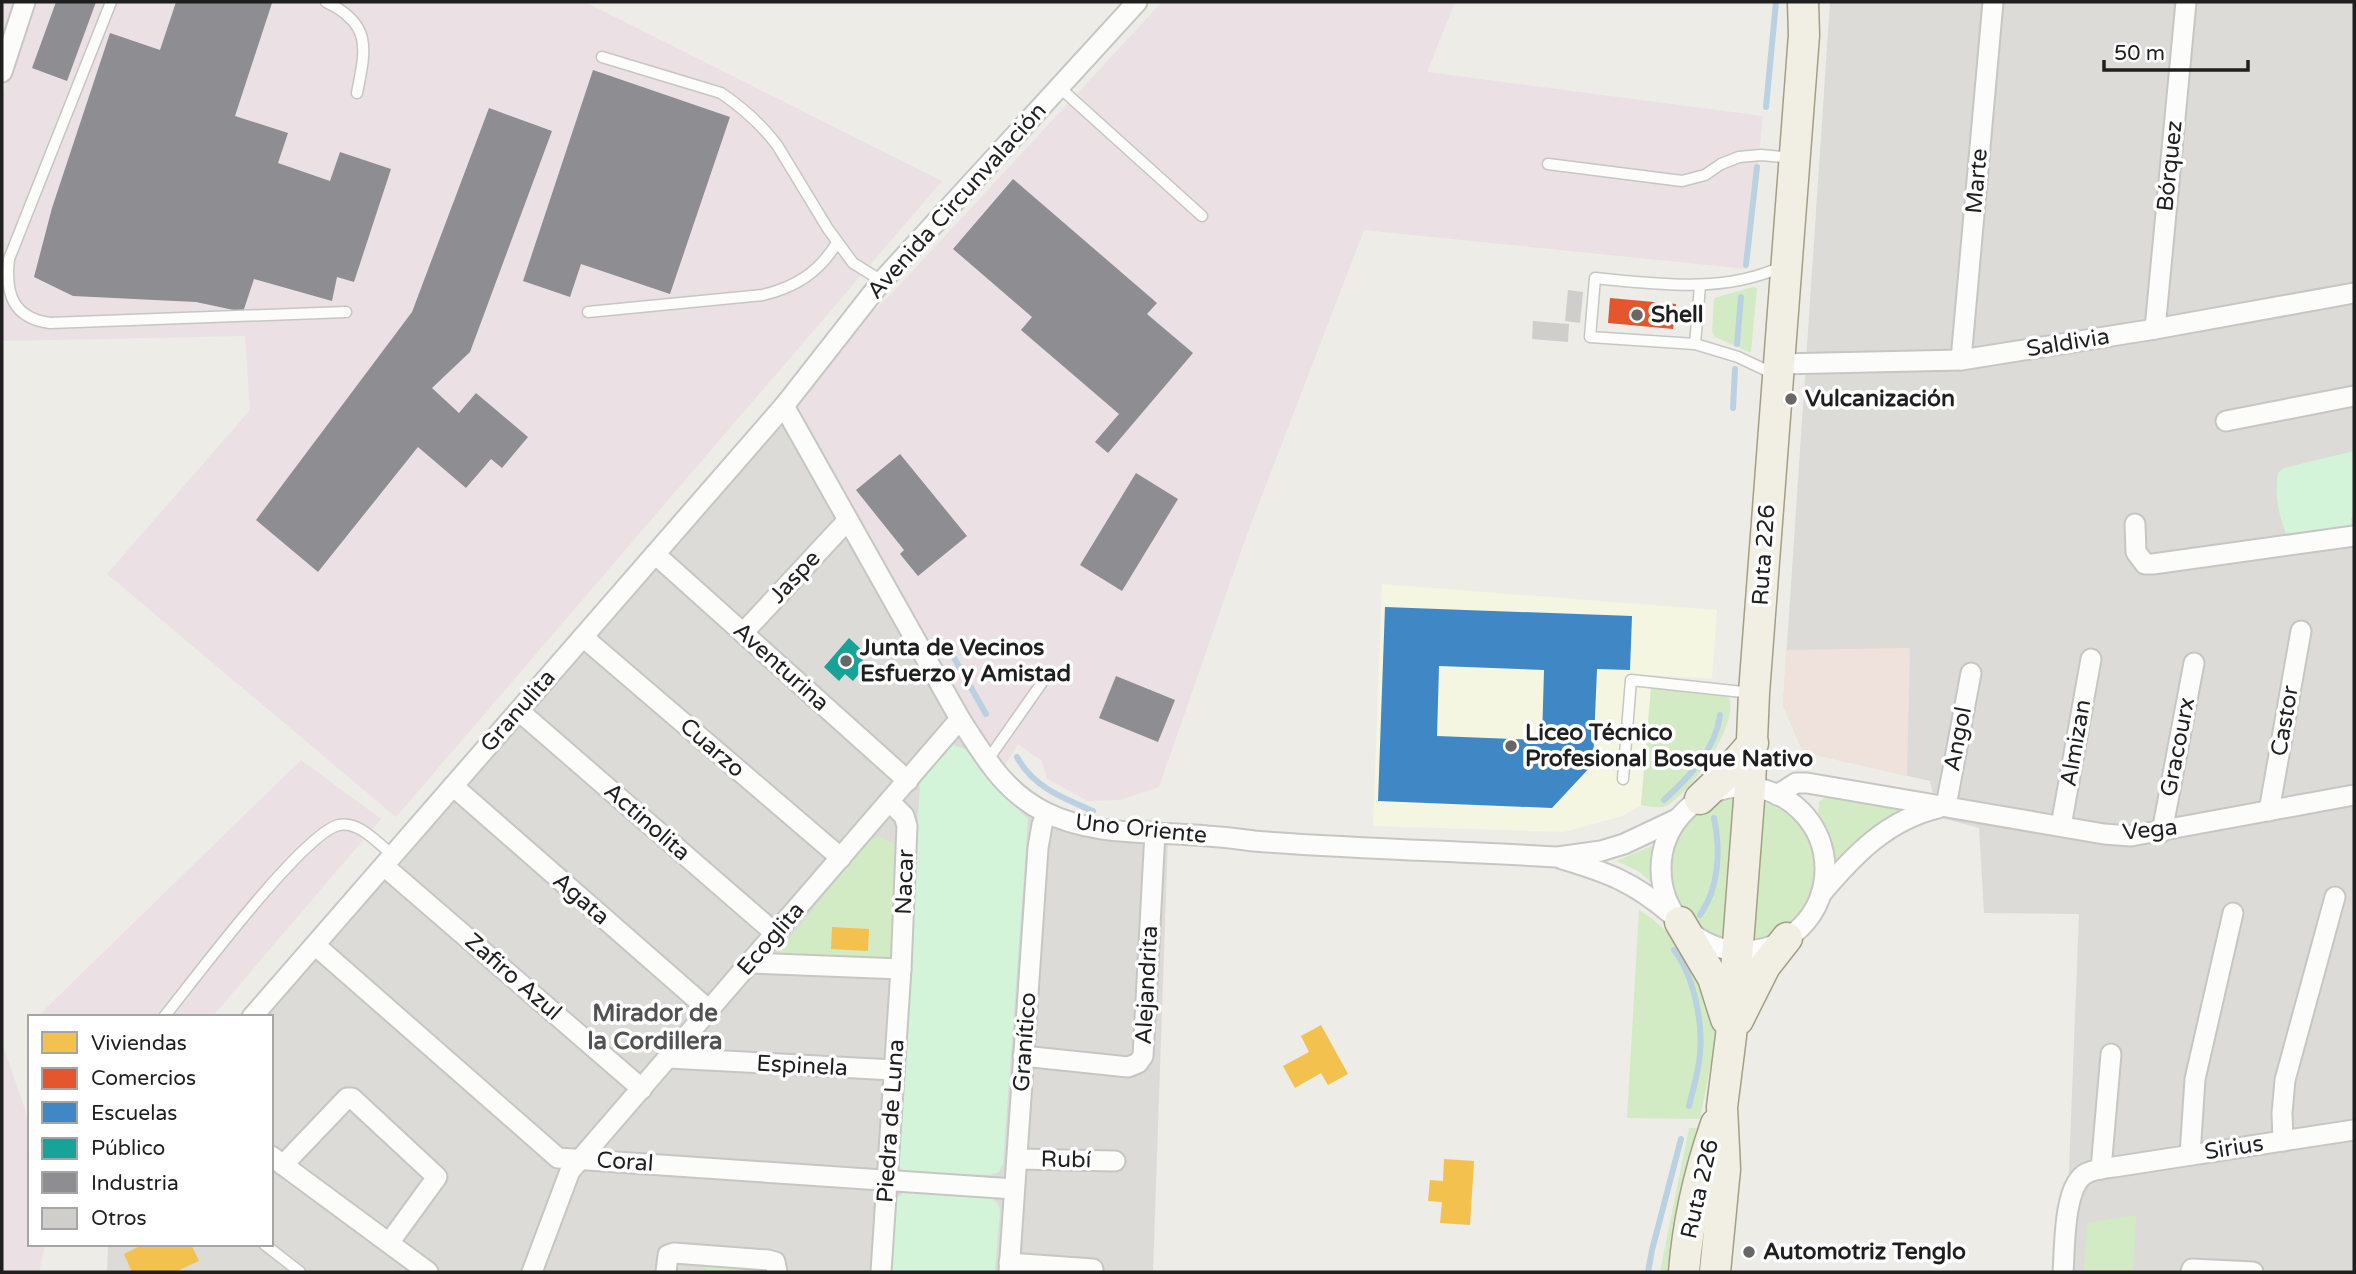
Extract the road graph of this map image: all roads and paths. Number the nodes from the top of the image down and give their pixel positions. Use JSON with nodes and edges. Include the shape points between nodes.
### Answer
{"nodes":[{"id":1,"x":25,"y":2,"type":"edge"},
{"id":2,"x":111,"y":2,"type":"edge"},
{"id":3,"x":326,"y":2,"type":"edge"},
{"id":4,"x":1137,"y":2,"type":"edge"},
{"id":5,"x":1803,"y":2,"type":"edge"},
{"id":6,"x":1993,"y":2,"type":"edge"},
{"id":7,"x":2186,"y":2,"type":"edge"},
{"id":8,"x":602,"y":57,"type":"dead end"},
{"id":9,"x":2,"y":72,"type":"edge"},
{"id":10,"x":1059,"y":87,"type":"junction"},
{"id":11,"x":357,"y":93,"type":"dead end"},
{"id":12,"x":1794,"y":159,"type":"junction"},
{"id":13,"x":1548,"y":164,"type":"dead end"},
{"id":14,"x":1202,"y":216,"type":"dead end"},
{"id":15,"x":837,"y":243,"type":"junction"},
{"id":16,"x":1786,"y":264,"type":"junction"},
{"id":17,"x":882,"y":281,"type":"junction"},
{"id":18,"x":1700,"y":286,"type":"junction"},
{"id":19,"x":2354,"y":293,"type":"edge"},
{"id":20,"x":346,"y":312,"type":"dead end"},
{"id":21,"x":588,"y":312,"type":"dead end"},
{"id":22,"x":2155,"y":329,"type":"junction"},
{"id":23,"x":1695,"y":344,"type":"junction"},
{"id":24,"x":1961,"y":360,"type":"junction"},
{"id":25,"x":1778,"y":370,"type":"junction"},
{"id":26,"x":2354,"y":396,"type":"edge"},
{"id":27,"x":784,"y":406,"type":"junction"},
{"id":28,"x":2226,"y":421,"type":"dead end"},
{"id":29,"x":847,"y":521,"type":"junction"},
{"id":30,"x":2135,"y":524,"type":"dead end"},
{"id":31,"x":2354,"y":536,"type":"edge"},
{"id":32,"x":655,"y":554,"type":"junction"},
{"id":33,"x":2301,"y":631,"type":"dead end"},
{"id":34,"x":743,"y":633,"type":"junction"},
{"id":35,"x":583,"y":637,"type":"junction"},
{"id":36,"x":2091,"y":659,"type":"dead end"},
{"id":37,"x":2194,"y":663,"type":"dead end"},
{"id":38,"x":1971,"y":673,"type":"dead end"},
{"id":39,"x":1041,"y":684,"type":"dead end"},
{"id":40,"x":1754,"y":693,"type":"junction"},
{"id":41,"x":519,"y":710,"type":"junction"},
{"id":42,"x":960,"y":719,"type":"junction"},
{"id":43,"x":1753,"y":743,"type":"junction"},
{"id":44,"x":987,"y":761,"type":"junction"},
{"id":45,"x":1623,"y":779,"type":"dead end"},
{"id":46,"x":908,"y":781,"type":"junction"},
{"id":47,"x":453,"y":786,"type":"junction"},
{"id":48,"x":1766,"y":791,"type":"junction"},
{"id":49,"x":2354,"y":795,"type":"edge"},
{"id":50,"x":1700,"y":799,"type":"junction"},
{"id":51,"x":890,"y":802,"type":"junction"},
{"id":52,"x":1946,"y":806,"type":"junction"},
{"id":53,"x":2269,"y":811,"type":"junction"},
{"id":54,"x":1046,"y":813,"type":"junction"},
{"id":55,"x":1678,"y":819,"type":"junction"},
{"id":56,"x":2061,"y":826,"type":"junction"},
{"id":57,"x":1154,"y":832,"type":"junction"},
{"id":58,"x":2162,"y":832,"type":"junction"},
{"id":59,"x":841,"y":858,"type":"junction"},
{"id":60,"x":1558,"y":858,"type":"junction"},
{"id":61,"x":388,"y":861,"type":"junction"},
{"id":62,"x":1821,"y":894,"type":"junction"},
{"id":63,"x":2335,"y":897,"type":"dead end"},
{"id":64,"x":2233,"y":913,"type":"dead end"},
{"id":65,"x":1681,"y":922,"type":"junction"},
{"id":66,"x":776,"y":934,"type":"junction"},
{"id":67,"x":1787,"y":939,"type":"junction"},
{"id":68,"x":315,"y":945,"type":"junction"},
{"id":69,"x":1737,"y":951,"type":"junction"},
{"id":70,"x":751,"y":963,"type":"junction"},
{"id":71,"x":901,"y":969,"type":"junction"},
{"id":72,"x":710,"y":1010,"type":"junction"},
{"id":73,"x":166,"y":1015,"type":"edge"},
{"id":74,"x":255,"y":1015,"type":"edge"},
{"id":75,"x":1731,"y":1036,"type":"junction"},
{"id":76,"x":2111,"y":1054,"type":"dead end"},
{"id":77,"x":1023,"y":1056,"type":"junction"},
{"id":78,"x":668,"y":1058,"type":"junction"},
{"id":79,"x":894,"y":1070,"type":"junction"},
{"id":80,"x":642,"y":1089,"type":"junction"},
{"id":81,"x":1722,"y":1107,"type":"junction"},
{"id":82,"x":2354,"y":1130,"type":"edge"},
{"id":83,"x":2283,"y":1141,"type":"junction"},
{"id":84,"x":2190,"y":1155,"type":"junction"},
{"id":85,"x":580,"y":1159,"type":"junction"},
{"id":86,"x":1017,"y":1159,"type":"junction"},
{"id":87,"x":277,"y":1160,"type":"edge"},
{"id":88,"x":1115,"y":1161,"type":"dead end"},
{"id":89,"x":2107,"y":1168,"type":"junction"},
{"id":90,"x":887,"y":1181,"type":"junction"},
{"id":91,"x":1014,"y":1189,"type":"junction"},
{"id":92,"x":389,"y":1243,"type":"junction"},
{"id":93,"x":267,"y":1246,"type":"edge"},
{"id":94,"x":1009,"y":1267,"type":"edge"},
{"id":95,"x":300,"y":1272,"type":"edge"},
{"id":96,"x":428,"y":1272,"type":"edge"},
{"id":97,"x":532,"y":1272,"type":"edge"},
{"id":98,"x":666,"y":1272,"type":"edge"},
{"id":99,"x":777,"y":1272,"type":"edge"},
{"id":100,"x":881,"y":1272,"type":"edge"},
{"id":101,"x":1093,"y":1272,"type":"edge"},
{"id":102,"x":1684,"y":1272,"type":"edge"},
{"id":103,"x":1715,"y":1272,"type":"edge"},
{"id":104,"x":2063,"y":1272,"type":"edge"},
{"id":105,"x":2191,"y":1272,"type":"edge"},
{"id":106,"x":2253,"y":1272,"type":"edge"}],
"edges":[{"from":1,"to":9,"type":"street"},
{"from":2,"to":20,"type":"lane","via":[[9,259],[8,286],[18,308],[36,321],[50,323]]},
{"from":3,"to":11,"type":"lane","via":[[356,21],[363,42]]},
{"from":4,"to":10,"type":"street","name":"Avenida Circunvalación"},
{"from":5,"to":12,"type":"main road","name":"Ruta 226"},
{"from":6,"to":24,"type":"street","name":"Marte"},
{"from":7,"to":22,"type":"street","name":"Bórquez"},
{"from":8,"to":15,"type":"lane","via":[[721,93],[738,105],[777,145]]},
{"from":10,"to":14,"type":"lane"},
{"from":10,"to":17,"type":"street","name":"Avenida Circunvalación"},
{"from":12,"to":13,"type":"lane","via":[[1739,157],[1682,181]]},
{"from":12,"to":16,"type":"main road","name":"Ruta 226"},
{"from":15,"to":17,"type":"lane","via":[[852,263]]},
{"from":15,"to":21,"type":"lane","via":[[809,276],[780,291]]},
{"from":16,"to":18,"type":"lane","via":[[1733,282]]},
{"from":16,"to":25,"type":"main road","name":"Ruta 226"},
{"from":17,"to":27,"type":"street","name":"Avenida Circunvalación"},
{"from":18,"to":23,"type":"lane"},
{"from":18,"to":23,"type":"lane","via":[[1595,278],[1590,337]]},
{"from":19,"to":22,"type":"street","name":"Saldivia"},
{"from":22,"to":24,"type":"street","name":"Saldivia"},
{"from":23,"to":25,"type":"lane"},
{"from":24,"to":25,"type":"street","name":"Saldivia"},
{"from":25,"to":40,"type":"main road","name":"Ruta 226"},
{"from":26,"to":28,"type":"street"},
{"from":27,"to":29,"type":"street","name":"Uno Oriente"},
{"from":27,"to":32,"type":"street","name":"Granulita"},
{"from":29,"to":34,"type":"street","name":"Jaspe"},
{"from":29,"to":42,"type":"street","name":"Uno Oriente"},
{"from":30,"to":31,"type":"street","via":[[2136,552],[2145,564]]},
{"from":32,"to":34,"type":"street","name":"Aventurina"},
{"from":32,"to":35,"type":"street","name":"Granulita"},
{"from":33,"to":53,"type":"street","name":"Castor"},
{"from":34,"to":46,"type":"street","name":"Aventurina"},
{"from":35,"to":41,"type":"street","name":"Granulita"},
{"from":35,"to":59,"type":"street","name":"Cuarzo"},
{"from":36,"to":56,"type":"street","name":"Almizan"},
{"from":37,"to":58,"type":"street","name":"Gracourx"},
{"from":38,"to":52,"type":"street","name":"Angol"},
{"from":39,"to":44,"type":"lane"},
{"from":40,"to":43,"type":"main road","name":"Ruta 226"},
{"from":40,"to":45,"type":"lane","via":[[1631,680]]},
{"from":41,"to":47,"type":"street","name":"Granulita"},
{"from":41,"to":66,"type":"street","name":"Actinolita"},
{"from":42,"to":44,"type":"street","name":"Uno Oriente"},
{"from":42,"to":46,"type":"street","name":"Ecoglita"},
{"from":43,"to":48,"type":"main road","name":"Ruta 226"},
{"from":43,"to":50,"type":"main road"},
{"from":44,"to":54,"type":"street","name":"Uno Oriente","via":[[1010,789]]},
{"from":46,"to":51,"type":"street","name":"Ecoglita"},
{"from":47,"to":61,"type":"street","name":"Granulita"},
{"from":47,"to":72,"type":"street","name":"Agata"},
{"from":48,"to":50,"type":"street","name":"Vega","via":[[1732,788]]},
{"from":48,"to":52,"type":"street","name":"Vega","via":[[1807,783]]},
{"from":48,"to":62,"type":"street","via":[[1797,808],[1812,826],[1822,848]]},
{"from":48,"to":69,"type":"main road","name":"Ruta 226"},
{"from":49,"to":53,"type":"street","name":"Vega"},
{"from":50,"to":55,"type":"street"},
{"from":51,"to":59,"type":"street","name":"Ecoglita"},
{"from":51,"to":71,"type":"street","name":"Nacar","via":[[907,821]]},
{"from":52,"to":56,"type":"street","name":"Vega"},
{"from":52,"to":62,"type":"street","name":"Vega","via":[[1889,827]]},
{"from":53,"to":58,"type":"street","name":"Vega"},
{"from":54,"to":57,"type":"street","name":"Uno Oriente","via":[[1094,828]]},
{"from":54,"to":77,"type":"street","name":"Granítico","via":[[1039,834]]},
{"from":55,"to":60,"type":"street","name":"Uno Oriente","via":[[1601,851]]},
{"from":55,"to":65,"type":"street","via":[[1662,853],[1661,871],[1670,907]]},
{"from":56,"to":58,"type":"street","name":"Vega","via":[[2132,836]]},
{"from":57,"to":60,"type":"street","name":"Uno Oriente"},
{"from":57,"to":77,"type":"street","name":"Alejandrita","via":[[1143,1056],[1128,1067]]},
{"from":59,"to":66,"type":"street","name":"Ecoglita"},
{"from":60,"to":65,"type":"street","name":"Uno Oriente","via":[[1611,874]]},
{"from":61,"to":68,"type":"street","name":"Granulita"},
{"from":61,"to":73,"type":"lane","via":[[356,826],[339,825],[319,837],[265,893]]},
{"from":61,"to":80,"type":"street","name":"Zafiro Azul"},
{"from":62,"to":67,"type":"street","via":[[1813,912]]},
{"from":63,"to":83,"type":"street","via":[[2286,1080]]},
{"from":64,"to":84,"type":"street","via":[[2195,1079]]},
{"from":65,"to":69,"type":"street","name":"Uno Oriente","via":[[1716,947]]},
{"from":65,"to":75,"type":"main road","via":[[1713,978]]},
{"from":66,"to":70,"type":"street","name":"Ecoglita"},
{"from":67,"to":69,"type":"street","via":[[1763,949]]},
{"from":67,"to":75,"type":"main road","via":[[1763,971]]},
{"from":68,"to":74,"type":"street","name":"Granulita"},
{"from":68,"to":85,"type":"street","name":"Coral","via":[[555,1157]]},
{"from":69,"to":75,"type":"main road","name":"Ruta 226"},
{"from":70,"to":71,"type":"street"},
{"from":70,"to":72,"type":"street","name":"Ecoglita"},
{"from":71,"to":79,"type":"street","name":"Piedra de Luna"},
{"from":72,"to":78,"type":"street","name":"Ecoglita"},
{"from":75,"to":81,"type":"main road","name":"Ruta 226"},
{"from":76,"to":89,"type":"street"},
{"from":77,"to":86,"type":"street","name":"Granítico"},
{"from":78,"to":79,"type":"street","name":"Espinela"},
{"from":78,"to":80,"type":"street","name":"Ecoglita"},
{"from":79,"to":90,"type":"street","name":"Piedra de Luna"},
{"from":80,"to":85,"type":"street","name":"Ecoglita"},
{"from":81,"to":102,"type":"main road","name":"Ruta 226","via":[[1701,1168]]},
{"from":81,"to":103,"type":"main road","name":"Ruta 226","via":[[1725,1169]]},
{"from":82,"to":83,"type":"street","name":"Sirius"},
{"from":83,"to":84,"type":"street","name":"Sirius"},
{"from":84,"to":89,"type":"street","name":"Sirius"},
{"from":85,"to":90,"type":"street","name":"Coral"},
{"from":85,"to":97,"type":"street","name":"Ecoglita","via":[[563,1185]]},
{"from":86,"to":88,"type":"street","name":"Rubí"},
{"from":86,"to":91,"type":"street","name":"Granítico"},
{"from":87,"to":92,"type":"street"},
{"from":87,"to":92,"type":"street","via":[[352,1098],[437,1177]]},
{"from":89,"to":104,"type":"street","via":[[2084,1174],[2074,1186]]},
{"from":90,"to":91,"type":"street","name":"Coral"},
{"from":90,"to":100,"type":"street","name":"Piedra de Luna"},
{"from":91,"to":94,"type":"street","name":"Granítico"},
{"from":92,"to":96,"type":"street"},
{"from":93,"to":95,"type":"lane"},
{"from":94,"to":101,"type":"street"},
{"from":98,"to":99,"type":"street","via":[[668,1255],[674,1253],[768,1260],[775,1262]]},
{"from":105,"to":106,"type":"street"}]}
